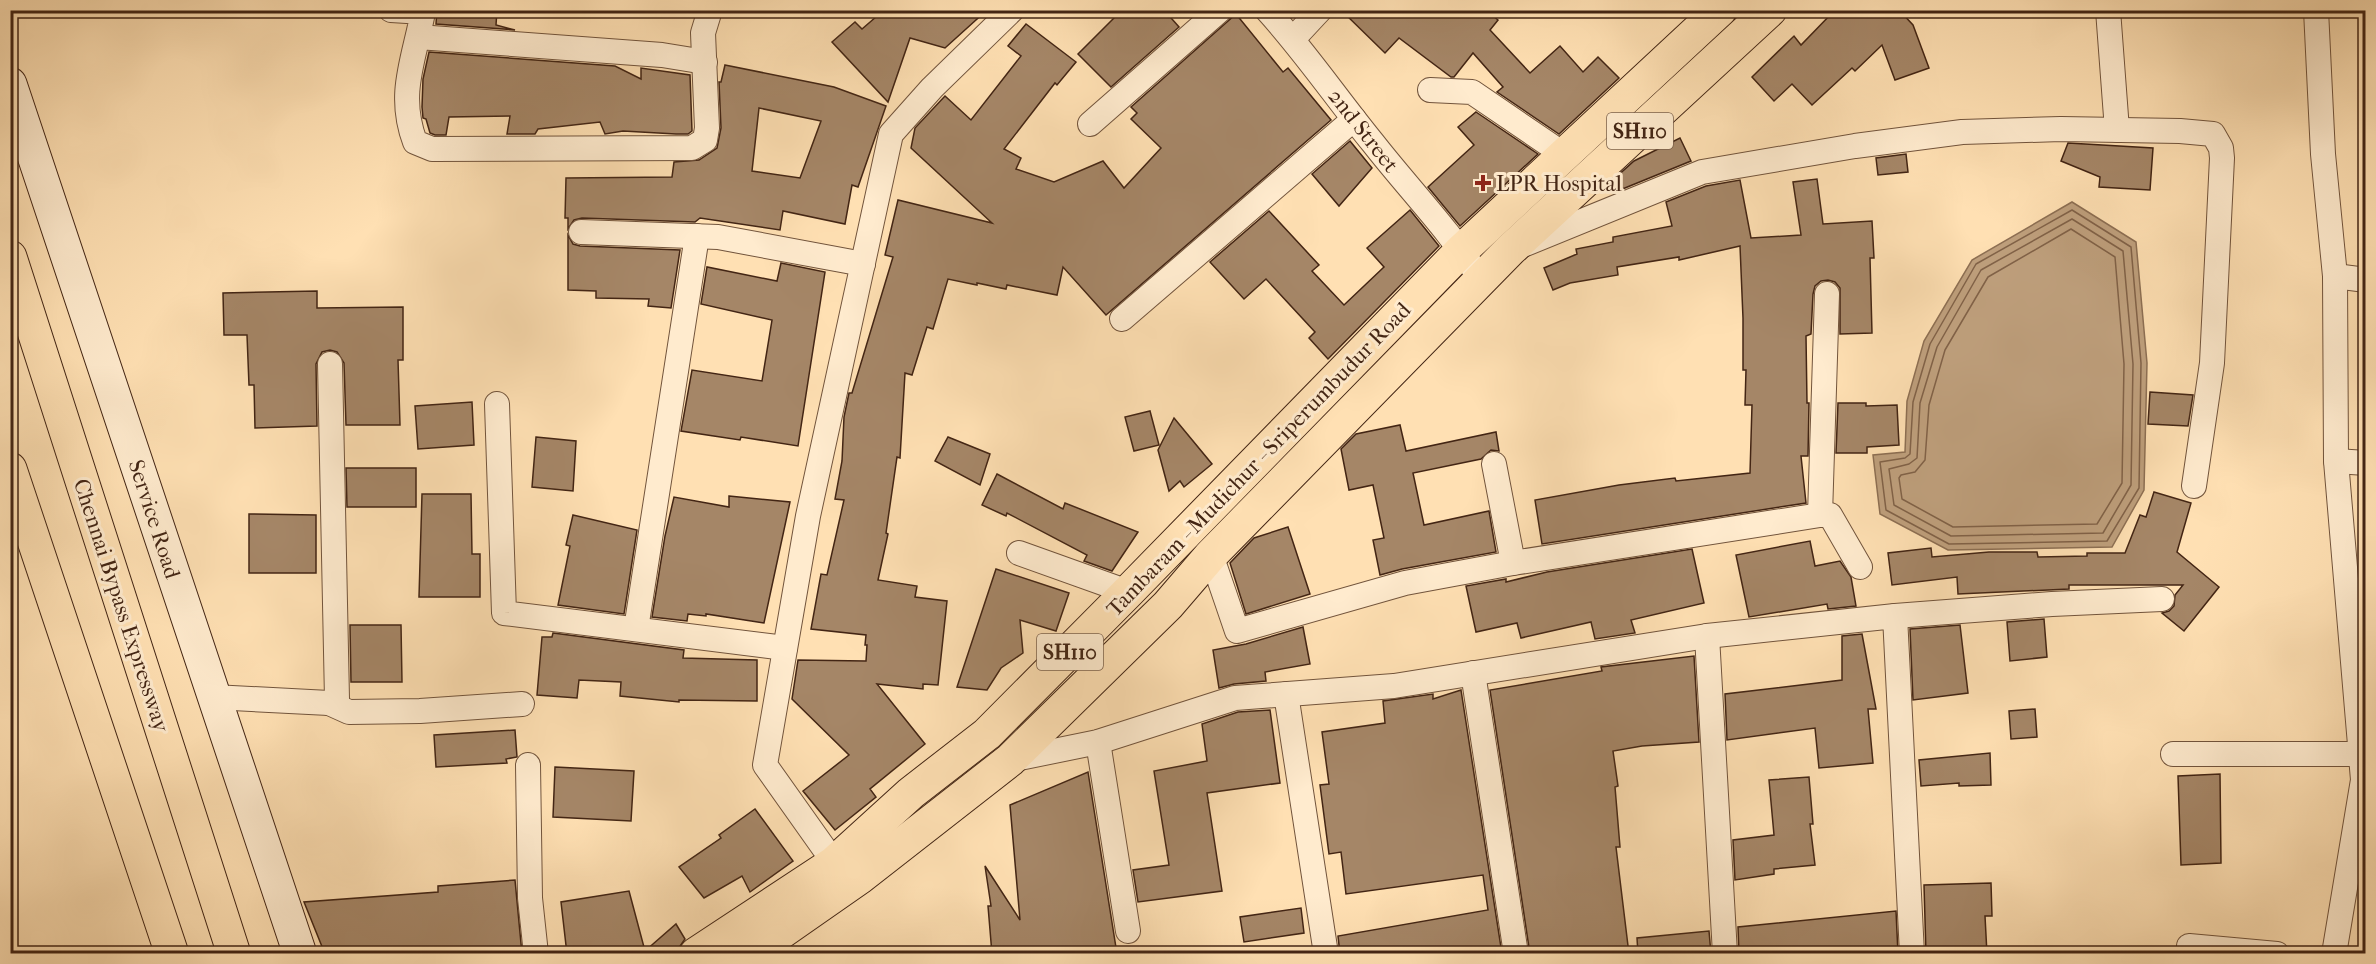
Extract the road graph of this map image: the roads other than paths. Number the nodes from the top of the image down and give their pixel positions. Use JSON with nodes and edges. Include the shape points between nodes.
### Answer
{"nodes":[{"id":1,"x":391,"y":10,"type":"edge"},
{"id":2,"x":710,"y":10,"type":"edge"},
{"id":3,"x":1012,"y":10,"type":"edge"},
{"id":4,"x":1220,"y":10,"type":"edge"},
{"id":5,"x":1268,"y":10,"type":"edge"},
{"id":6,"x":1320,"y":10,"type":"edge"},
{"id":7,"x":1720,"y":10,"type":"edge"},
{"id":8,"x":1770,"y":10,"type":"edge"},
{"id":9,"x":2108,"y":10,"type":"edge"},
{"id":10,"x":2316,"y":10,"type":"edge"},
{"id":11,"x":423,"y":11,"type":"edge"},
{"id":12,"x":418,"y":37,"type":"junction"},
{"id":13,"x":1293,"y":39,"type":"junction"},
{"id":14,"x":705,"y":62,"type":"junction"},
{"id":15,"x":10,"y":84,"type":"edge"},
{"id":16,"x":1430,"y":90,"type":"dead end"},
{"id":17,"x":1354,"y":119,"type":"junction"},
{"id":18,"x":1090,"y":124,"type":"dead end"},
{"id":19,"x":2117,"y":130,"type":"junction"},
{"id":20,"x":1563,"y":154,"type":"junction"},
{"id":21,"x":581,"y":232,"type":"dead end"},
{"id":22,"x":697,"y":236,"type":"junction"},
{"id":23,"x":1461,"y":250,"type":"junction"},
{"id":24,"x":1510,"y":250,"type":"junction"},
{"id":25,"x":10,"y":257,"type":"edge"},
{"id":26,"x":863,"y":264,"type":"junction"},
{"id":27,"x":2335,"y":276,"type":"junction"},
{"id":28,"x":1480,"y":280,"type":"junction"},
{"id":29,"x":2366,"y":280,"type":"edge"},
{"id":30,"x":1827,"y":294,"type":"dead end"},
{"id":31,"x":1122,"y":319,"type":"dead end"},
{"id":32,"x":330,"y":364,"type":"dead end"},
{"id":33,"x":497,"y":404,"type":"dead end"},
{"id":34,"x":2336,"y":461,"type":"junction"},
{"id":35,"x":2366,"y":463,"type":"edge"},
{"id":36,"x":1494,"y":464,"type":"dead end"},
{"id":37,"x":10,"y":469,"type":"edge"},
{"id":38,"x":2194,"y":486,"type":"dead end"},
{"id":39,"x":1820,"y":515,"type":"junction"},
{"id":40,"x":1019,"y":553,"type":"dead end"},
{"id":41,"x":1211,"y":555,"type":"junction"},
{"id":42,"x":1513,"y":563,"type":"junction"},
{"id":43,"x":1860,"y":567,"type":"dead end"},
{"id":44,"x":1128,"y":592,"type":"junction"},
{"id":45,"x":2162,"y":599,"type":"dead end"},
{"id":46,"x":1895,"y":616,"type":"junction"},
{"id":47,"x":636,"y":629,"type":"junction"},
{"id":48,"x":2358,"y":635,"type":"edge"},
{"id":49,"x":1707,"y":636,"type":"junction"},
{"id":50,"x":785,"y":648,"type":"junction"},
{"id":51,"x":1473,"y":673,"type":"junction"},
{"id":52,"x":1286,"y":694,"type":"junction"},
{"id":53,"x":213,"y":697,"type":"junction"},
{"id":54,"x":328,"y":703,"type":"junction"},
{"id":55,"x":522,"y":704,"type":"dead end"},
{"id":56,"x":1098,"y":742,"type":"junction"},
{"id":57,"x":2173,"y":754,"type":"dead end"},
{"id":58,"x":2360,"y":754,"type":"junction"},
{"id":59,"x":1010,"y":760,"type":"junction"},
{"id":60,"x":528,"y":765,"type":"dead end"},
{"id":61,"x":2364,"y":780,"type":"edge"},
{"id":62,"x":842,"y":874,"type":"junction"},
{"id":63,"x":1128,"y":931,"type":"dead end"},
{"id":64,"x":2189,"y":946,"type":"dead end"},
{"id":65,"x":172,"y":954,"type":"edge"},
{"id":66,"x":234,"y":954,"type":"edge"},
{"id":67,"x":300,"y":954,"type":"edge"},
{"id":68,"x":536,"y":954,"type":"edge"},
{"id":69,"x":696,"y":954,"type":"edge"},
{"id":70,"x":750,"y":954,"type":"edge"},
{"id":71,"x":1326,"y":954,"type":"edge"},
{"id":72,"x":1516,"y":954,"type":"edge"},
{"id":73,"x":1725,"y":954,"type":"edge"},
{"id":74,"x":1912,"y":954,"type":"edge"},
{"id":75,"x":2277,"y":954,"type":"edge"},
{"id":76,"x":2334,"y":954,"type":"edge"}],
"edges":[{"from":1,"to":11,"type":"street"},
{"from":2,"to":14,"type":"street","via":[[703,33]]},
{"from":3,"to":26,"type":"street","via":[[891,134]]},
{"from":4,"to":18,"type":"street"},
{"from":5,"to":13,"type":"street","name":"2nd Street"},
{"from":6,"to":13,"type":"street"},
{"from":7,"to":20,"type":"main road","name":"Tambaram - Mudichur - Sriperumbudur Road","number":"SH110"},
{"from":8,"to":24,"type":"main road","name":"Tambaram - Mudichur - Sriperumbudur Road","number":"SH110"},
{"from":9,"to":19,"type":"street"},
{"from":10,"to":27,"type":"street","via":[[2323,154]]},
{"from":11,"to":12,"type":"street"},
{"from":12,"to":14,"type":"street","via":[[662,55]]},
{"from":12,"to":14,"type":"street","via":[[405,93],[408,123],[415,142],[432,149],[692,148],[705,140],[707,128]]},
{"from":13,"to":17,"type":"street","name":"2nd Street"},
{"from":15,"to":53,"type":"street","name":"Service Road"},
{"from":16,"to":20,"type":"street","via":[[1472,92]]},
{"from":17,"to":23,"type":"street","name":"2nd Street"},
{"from":17,"to":31,"type":"street"},
{"from":19,"to":24,"type":"street","via":[[1962,132],[1702,172]]},
{"from":19,"to":38,"type":"street","via":[[2213,134],[2221,148],[2212,363]]},
{"from":20,"to":23,"type":"main road","name":"Tambaram - Mudichur - Sriperumbudur Road","number":"SH110"},
{"from":21,"to":22,"type":"street"},
{"from":22,"to":26,"type":"street"},
{"from":22,"to":47,"type":"street"},
{"from":23,"to":28,"type":"street","name":"2nd Street"},
{"from":23,"to":44,"type":"main road","name":"Tambaram - Mudichur - Sriperumbudur Road","number":"SH110"},
{"from":24,"to":28,"type":"main road","name":"Tambaram - Mudichur - Sriperumbudur Road","number":"SH110"},
{"from":25,"to":66,"type":"main road","name":"Chennai Bypass Expressway"},
{"from":26,"to":50,"type":"street","via":[[808,516]]},
{"from":27,"to":29,"type":"street"},
{"from":27,"to":34,"type":"street"},
{"from":28,"to":41,"type":"main road","name":"Tambaram - Mudichur - Sriperumbudur Road","number":"SH110"},
{"from":30,"to":39,"type":"street"},
{"from":32,"to":54,"type":"street","via":[[337,699]]},
{"from":33,"to":47,"type":"street","via":[[504,613]]},
{"from":34,"to":35,"type":"street"},
{"from":34,"to":48,"type":"street"},
{"from":36,"to":42,"type":"street"},
{"from":37,"to":65,"type":"main road"},
{"from":39,"to":42,"type":"street"},
{"from":39,"to":43,"type":"street","via":[[1830,515]]},
{"from":40,"to":44,"type":"street"},
{"from":41,"to":42,"type":"street","via":[[1237,631],[1405,583]]},
{"from":41,"to":59,"type":"main road","name":"Tambaram - Mudichur - Sriperumbudur Road","number":"SH110","via":[[1167,605]]},
{"from":44,"to":62,"type":"main road","name":"Tambaram - Mudichur - Sriperumbudur Road","number":"SH110","via":[[987,734],[912,794]]},
{"from":45,"to":46,"type":"street"},
{"from":46,"to":49,"type":"street"},
{"from":46,"to":74,"type":"street"},
{"from":47,"to":50,"type":"street"},
{"from":48,"to":58,"type":"street"},
{"from":49,"to":51,"type":"street"},
{"from":49,"to":73,"type":"street"},
{"from":50,"to":62,"type":"street","via":[[765,765]]},
{"from":51,"to":52,"type":"street","via":[[1394,686]]},
{"from":51,"to":72,"type":"street"},
{"from":52,"to":56,"type":"street","via":[[1235,698]]},
{"from":52,"to":71,"type":"street"},
{"from":53,"to":54,"type":"street"},
{"from":53,"to":67,"type":"street","name":"Service Road"},
{"from":54,"to":55,"type":"street","via":[[349,712]]},
{"from":56,"to":59,"type":"street"},
{"from":56,"to":63,"type":"street"},
{"from":57,"to":58,"type":"street"},
{"from":58,"to":61,"type":"street"},
{"from":59,"to":62,"type":"main road","name":"Tambaram - Mudichur - Sriperumbudur Road","number":"SH110"},
{"from":60,"to":68,"type":"street","via":[[530,898]]},
{"from":61,"to":76,"type":"street"},
{"from":62,"to":69,"type":"main road","name":"Tambaram - Mudichur - Sriperumbudur Road","number":"SH110"},
{"from":62,"to":70,"type":"main road","name":"Tambaram - Mudichur - Sriperumbudur Road","number":"SH110"},
{"from":64,"to":75,"type":"street"}]}
